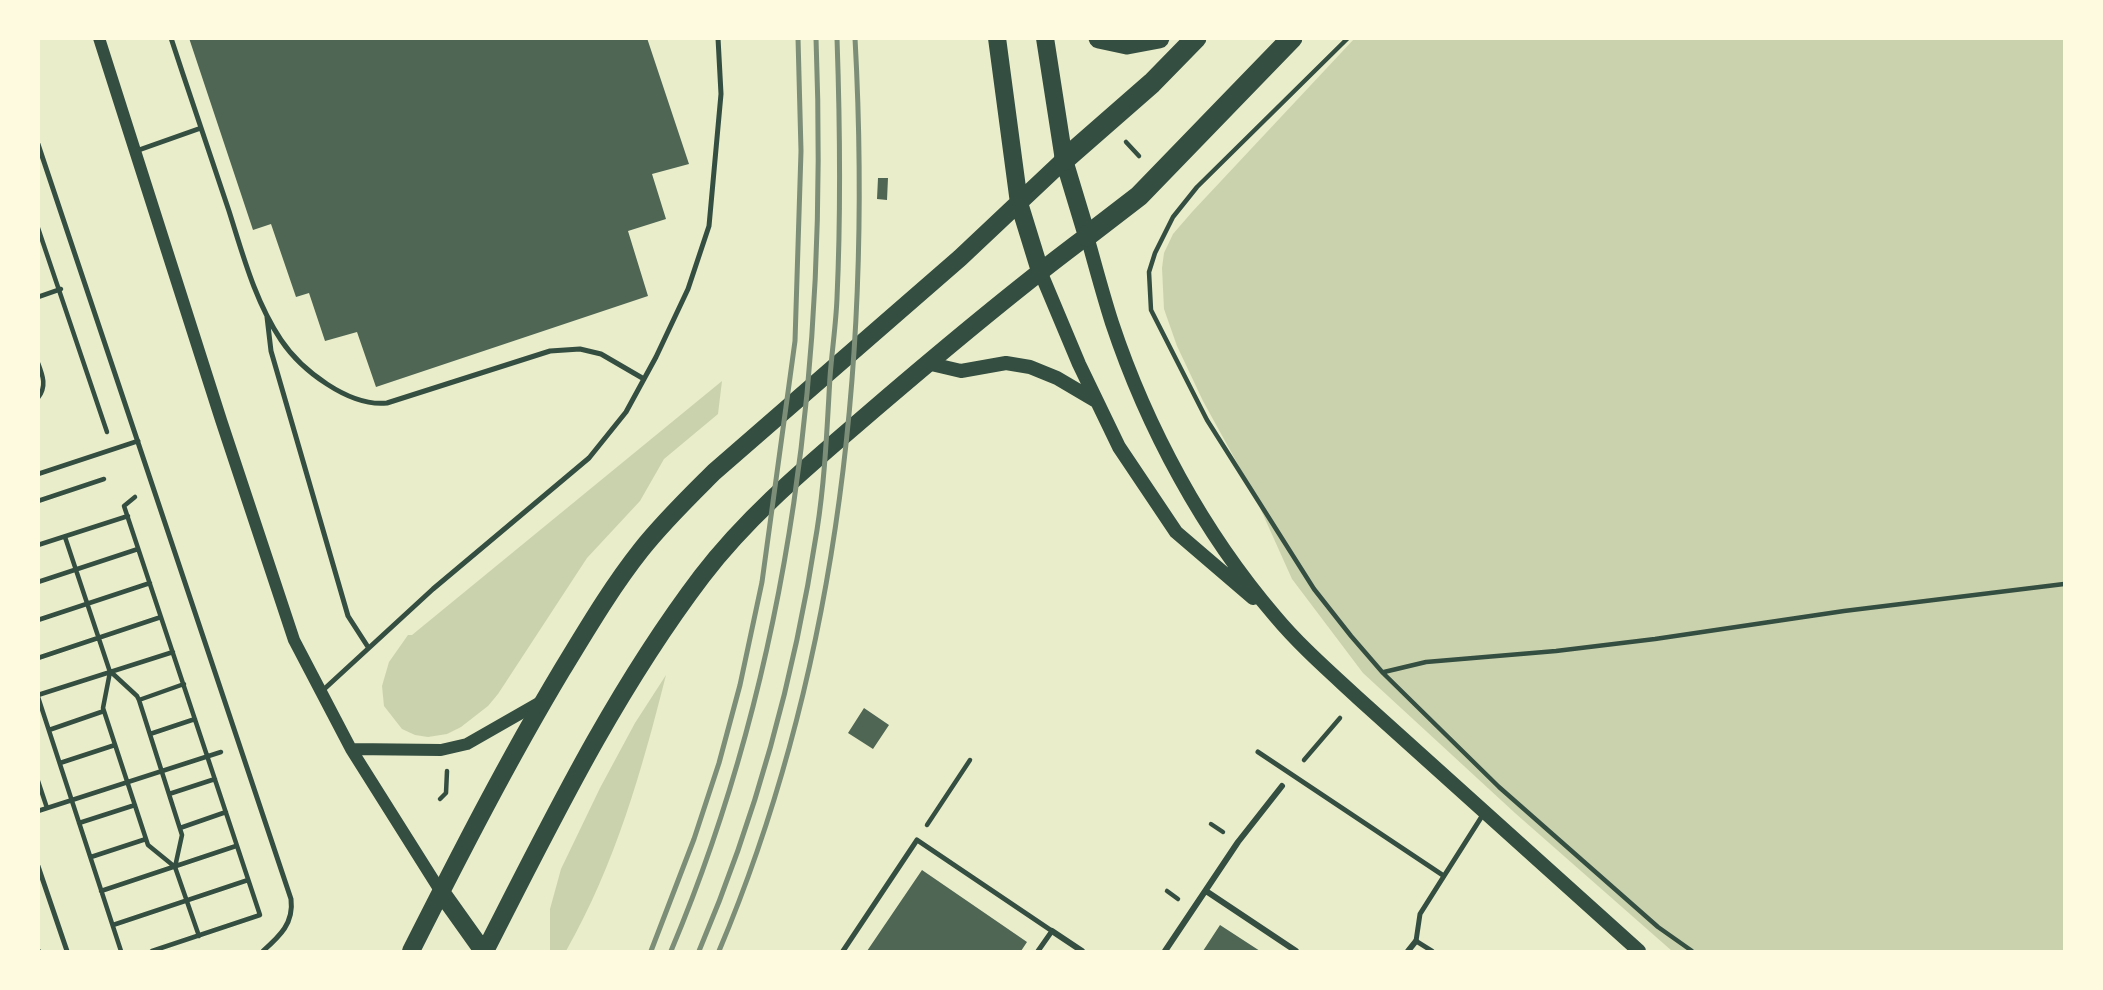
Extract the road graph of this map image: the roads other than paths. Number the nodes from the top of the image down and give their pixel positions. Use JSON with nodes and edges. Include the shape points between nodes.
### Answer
{"nodes":[{"id":1,"x":99,"y":38,"type":"edge"},
{"id":2,"x":171,"y":38,"type":"edge"},
{"id":3,"x":718,"y":38,"type":"edge"},
{"id":4,"x":997,"y":38,"type":"edge"},
{"id":5,"x":1045,"y":38,"type":"edge"},
{"id":6,"x":1099,"y":38,"type":"edge"},
{"id":7,"x":1160,"y":38,"type":"edge"},
{"id":8,"x":1196,"y":38,"type":"edge"},
{"id":9,"x":1292,"y":38,"type":"edge"},
{"id":10,"x":201,"y":128,"type":"junction"},
{"id":11,"x":38,"y":144,"type":"edge"},
{"id":12,"x":136,"y":151,"type":"junction"},
{"id":13,"x":1064,"y":160,"type":"junction"},
{"id":14,"x":1019,"y":203,"type":"junction"},
{"id":15,"x":1087,"y":236,"type":"junction"},
{"id":16,"x":1040,"y":271,"type":"junction"},
{"id":17,"x":266,"y":314,"type":"junction"},
{"id":18,"x":927,"y":363,"type":"junction"},
{"id":19,"x":644,"y":379,"type":"junction"},
{"id":20,"x":1096,"y":401,"type":"junction"},
{"id":21,"x":138,"y":441,"type":"junction"},
{"id":22,"x":38,"y":474,"type":"edge"},
{"id":23,"x":1275,"y":616,"type":"junction"},
{"id":24,"x":368,"y":647,"type":"junction"},
{"id":25,"x":321,"y":692,"type":"junction"},
{"id":26,"x":544,"y":700,"type":"junction"},
{"id":27,"x":351,"y":749,"type":"junction"},
{"id":28,"x":1258,"y":752,"type":"dead end"},
{"id":29,"x":1282,"y":786,"type":"dead end"},
{"id":30,"x":1484,"y":812,"type":"junction"},
{"id":31,"x":38,"y":866,"type":"edge"},
{"id":32,"x":1444,"y":876,"type":"junction"},
{"id":33,"x":1206,"y":891,"type":"junction"},
{"id":34,"x":441,"y":892,"type":"junction"},
{"id":35,"x":1052,"y":931,"type":"junction"},
{"id":36,"x":1416,"y":941,"type":"junction"},
{"id":37,"x":67,"y":951,"type":"edge"},
{"id":38,"x":263,"y":951,"type":"edge"},
{"id":39,"x":411,"y":951,"type":"edge"},
{"id":40,"x":484,"y":951,"type":"edge"},
{"id":41,"x":843,"y":951,"type":"edge"},
{"id":42,"x":1038,"y":951,"type":"edge"},
{"id":43,"x":1082,"y":951,"type":"edge"},
{"id":44,"x":1165,"y":951,"type":"edge"},
{"id":45,"x":1296,"y":951,"type":"edge"},
{"id":46,"x":1408,"y":951,"type":"edge"},
{"id":47,"x":1432,"y":951,"type":"edge"},
{"id":48,"x":1639,"y":951,"type":"edge"}],
"edges":[{"from":1,"to":12,"type":"street"},
{"from":2,"to":10,"type":"lane"},
{"from":3,"to":19,"type":"lane","via":[[721,94],[709,226],[688,289]]},
{"from":4,"to":14,"type":"main road"},
{"from":5,"to":13,"type":"main road"},
{"from":6,"to":7,"type":"highway","via":[[1127,44]]},
{"from":8,"to":13,"type":"highway"},
{"from":9,"to":15,"type":"highway","via":[[1139,196]]},
{"from":10,"to":12,"type":"lane"},
{"from":10,"to":17,"type":"lane"},
{"from":11,"to":21,"type":"lane"},
{"from":12,"to":25,"type":"street","via":[[294,640]]},
{"from":13,"to":14,"type":"main road"},
{"from":13,"to":15,"type":"main road"},
{"from":14,"to":16,"type":"main road"},
{"from":14,"to":26,"type":"main road","via":[[677,509],[640,551]]},
{"from":15,"to":16,"type":"main road"},
{"from":15,"to":23,"type":"main road","via":[[1112,324],[1165,448],[1234,563]]},
{"from":16,"to":18,"type":"main road"},
{"from":16,"to":20,"type":"main road"},
{"from":17,"to":19,"type":"lane","via":[[300,363],[327,384],[376,404],[550,351],[580,349],[601,354]]},
{"from":17,"to":24,"type":"lane","via":[[271,351],[348,616]]},
{"from":18,"to":20,"type":"main road","via":[[961,371],[1006,363],[1030,367]]},
{"from":18,"to":40,"type":"main road","via":[[763,508],[703,576],[607,718]]},
{"from":19,"to":24,"type":"lane","via":[[626,412],[589,458]]},
{"from":20,"to":23,"type":"main road","via":[[1119,447],[1176,533]]},
{"from":21,"to":22,"type":"lane"},
{"from":21,"to":38,"type":"lane","via":[[291,901],[284,930]]},
{"from":23,"to":30,"type":"main road"},
{"from":24,"to":25,"type":"lane"},
{"from":25,"to":27,"type":"street"},
{"from":26,"to":27,"type":"street","via":[[467,744],[441,750]]},
{"from":26,"to":34,"type":"main road"},
{"from":27,"to":34,"type":"street"},
{"from":28,"to":32,"type":"lane"},
{"from":29,"to":33,"type":"street"},
{"from":30,"to":32,"type":"lane"},
{"from":30,"to":48,"type":"main road"},
{"from":31,"to":37,"type":"lane"},
{"from":32,"to":36,"type":"lane","via":[[1420,914]]},
{"from":33,"to":44,"type":"street"},
{"from":33,"to":45,"type":"street"},
{"from":34,"to":39,"type":"main road"},
{"from":34,"to":40,"type":"main road"},
{"from":35,"to":41,"type":"lane","via":[[917,840]]},
{"from":35,"to":42,"type":"lane"},
{"from":35,"to":43,"type":"street"},
{"from":36,"to":46,"type":"street"},
{"from":36,"to":47,"type":"lane"}]}
